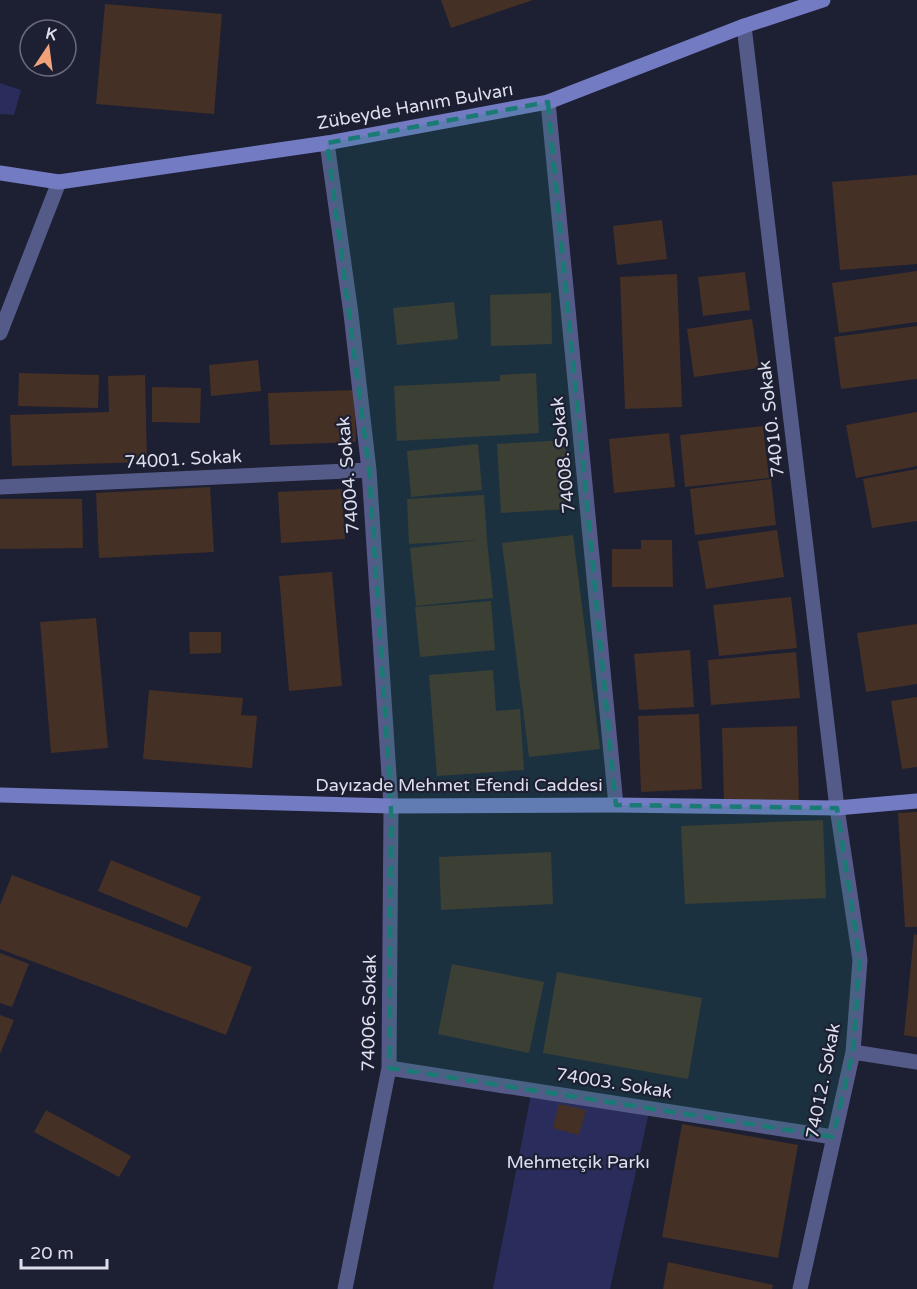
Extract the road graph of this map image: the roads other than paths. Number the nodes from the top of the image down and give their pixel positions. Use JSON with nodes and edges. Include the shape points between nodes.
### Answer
{"nodes":[{"id":1,"x":823,"y":0,"type":"edge"},
{"id":2,"x":744,"y":26,"type":"junction"},
{"id":3,"x":548,"y":102,"type":"junction"},
{"id":4,"x":327,"y":143,"type":"junction"},
{"id":5,"x":0,"y":173,"type":"edge"},
{"id":6,"x":59,"y":182,"type":"junction"},
{"id":7,"x":0,"y":333,"type":"edge"},
{"id":8,"x":369,"y":470,"type":"junction"},
{"id":9,"x":0,"y":487,"type":"edge"},
{"id":10,"x":0,"y":795,"type":"edge"},
{"id":11,"x":917,"y":801,"type":"edge"},
{"id":12,"x":616,"y":805,"type":"junction"},
{"id":13,"x":391,"y":806,"type":"junction"},
{"id":14,"x":837,"y":808,"type":"junction"},
{"id":15,"x":853,"y":1052,"type":"junction"},
{"id":16,"x":917,"y":1062,"type":"edge"},
{"id":17,"x":389,"y":1068,"type":"junction"},
{"id":18,"x":833,"y":1137,"type":"junction"},
{"id":19,"x":345,"y":1289,"type":"edge"},
{"id":20,"x":800,"y":1289,"type":"edge"}],
"edges":[{"from":1,"to":2,"type":"street","name":"Zübeyde Hanım Bulvarı"},
{"from":2,"to":3,"type":"street","name":"Zübeyde Hanım Bulvarı"},
{"from":2,"to":14,"type":"street","name":"74010. Sokak"},
{"from":3,"to":4,"type":"street","name":"Zübeyde Hanım Bulvarı"},
{"from":3,"to":12,"type":"street","name":"74008. Sokak"},
{"from":4,"to":6,"type":"street","name":"Zübeyde Hanım Bulvarı"},
{"from":4,"to":8,"type":"street","name":"74004. Sokak"},
{"from":5,"to":6,"type":"street","name":"Zübeyde Hanım Bulvarı"},
{"from":6,"to":7,"type":"street"},
{"from":8,"to":9,"type":"street","name":"74001. Sokak"},
{"from":8,"to":13,"type":"street","name":"74004. Sokak"},
{"from":10,"to":13,"type":"street","name":"Dayızade Mehmet Efendi Caddesi"},
{"from":11,"to":14,"type":"street","name":"Dayızade Mehmet Efendi Caddesi"},
{"from":12,"to":13,"type":"street","name":"Dayızade Mehmet Efendi Caddesi"},
{"from":12,"to":14,"type":"street","name":"Dayızade Mehmet Efendi Caddesi"},
{"from":13,"to":17,"type":"street","name":"74006. Sokak"},
{"from":14,"to":15,"type":"street","name":"74012. Sokak","via":[[860,960]]},
{"from":15,"to":16,"type":"street"},
{"from":15,"to":18,"type":"street","name":"74012. Sokak"},
{"from":17,"to":18,"type":"street","name":"74003. Sokak"},
{"from":17,"to":19,"type":"street","name":"74006. Sokak"},
{"from":18,"to":20,"type":"street","name":"74012. Sokak"}]}
